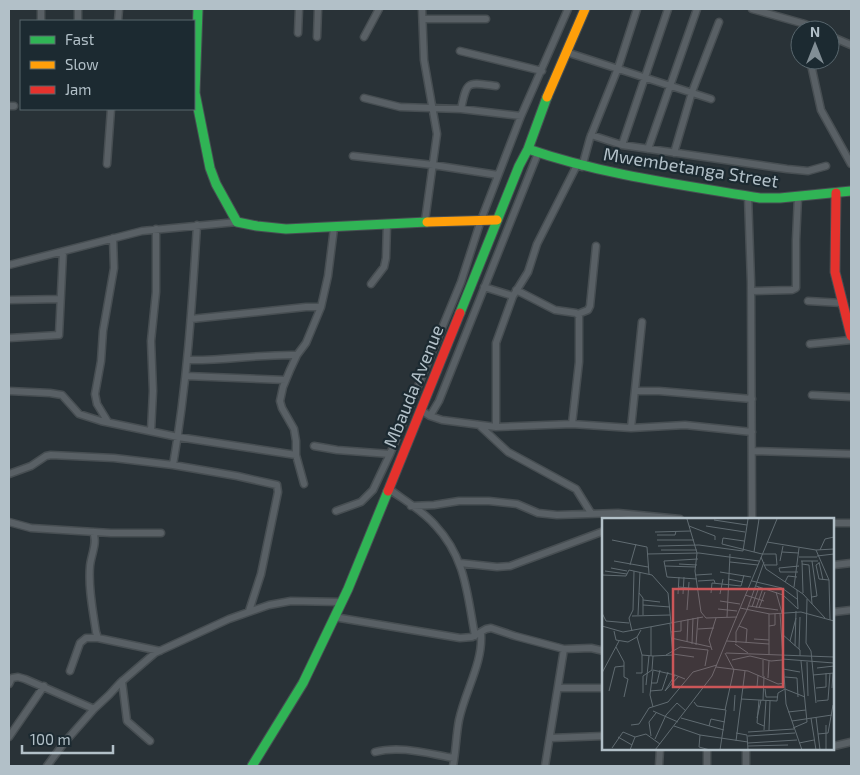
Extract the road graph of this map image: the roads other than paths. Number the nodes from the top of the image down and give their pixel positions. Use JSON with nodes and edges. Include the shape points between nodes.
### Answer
{"nodes":[{"id":1,"x":198,"y":9,"type":"edge"},
{"id":2,"x":299,"y":9,"type":"edge"},
{"id":3,"x":318,"y":9,"type":"edge"},
{"id":4,"x":379,"y":9,"type":"edge"},
{"id":5,"x":422,"y":9,"type":"edge"},
{"id":6,"x":568,"y":9,"type":"edge"},
{"id":7,"x":584,"y":9,"type":"edge"},
{"id":8,"x":637,"y":9,"type":"edge"},
{"id":9,"x":668,"y":9,"type":"edge"},
{"id":10,"x":697,"y":9,"type":"edge"},
{"id":11,"x":752,"y":9,"type":"edge"},
{"id":12,"x":423,"y":19,"type":"junction"},
{"id":13,"x":486,"y":19,"type":"dead end"},
{"id":14,"x":719,"y":22,"type":"dead end"},
{"id":15,"x":790,"y":22,"type":"edge"},
{"id":16,"x":298,"y":33,"type":"dead end"},
{"id":17,"x":316,"y":37,"type":"dead end"},
{"id":18,"x":364,"y":38,"type":"dead end"},
{"id":19,"x":195,"y":41,"type":"edge"},
{"id":20,"x":460,"y":51,"type":"dead end"},
{"id":21,"x":566,"y":52,"type":"junction"},
{"id":22,"x":618,"y":68,"type":"junction"},
{"id":23,"x":812,"y":70,"type":"edge"},
{"id":24,"x":542,"y":71,"type":"junction"},
{"id":25,"x":644,"y":77,"type":"junction"},
{"id":26,"x":496,"y":86,"type":"dead end"},
{"id":27,"x":671,"y":86,"type":"junction"},
{"id":28,"x":692,"y":92,"type":"junction"},
{"id":29,"x":195,"y":93,"type":"edge"},
{"id":30,"x":364,"y":98,"type":"dead end"},
{"id":31,"x":711,"y":99,"type":"dead end"},
{"id":32,"x":433,"y":108,"type":"junction"},
{"id":33,"x":461,"y":109,"type":"junction"},
{"id":34,"x":111,"y":110,"type":"edge"},
{"id":35,"x":521,"y":116,"type":"junction"},
{"id":36,"x":591,"y":135,"type":"junction"},
{"id":37,"x":622,"y":145,"type":"junction"},
{"id":38,"x":528,"y":149,"type":"junction"},
{"id":39,"x":648,"y":149,"type":"junction"},
{"id":40,"x":538,"y":153,"type":"junction"},
{"id":41,"x":674,"y":153,"type":"junction"},
{"id":42,"x":353,"y":156,"type":"dead end"},
{"id":43,"x":107,"y":164,"type":"dead end"},
{"id":44,"x":851,"y":164,"type":"edge"},
{"id":45,"x":433,"y":165,"type":"junction"},
{"id":46,"x":580,"y":166,"type":"junction"},
{"id":47,"x":826,"y":166,"type":"dead end"},
{"id":48,"x":498,"y":175,"type":"junction"},
{"id":49,"x":851,"y":191,"type":"edge"},
{"id":50,"x":836,"y":193,"type":"junction"},
{"id":51,"x":748,"y":196,"type":"junction"},
{"id":52,"x":798,"y":197,"type":"junction"},
{"id":53,"x":481,"y":220,"type":"junction"},
{"id":54,"x":497,"y":220,"type":"junction"},
{"id":55,"x":425,"y":221,"type":"junction"},
{"id":56,"x":237,"y":222,"type":"junction"},
{"id":57,"x":387,"y":224,"type":"junction"},
{"id":58,"x":197,"y":225,"type":"junction"},
{"id":59,"x":334,"y":228,"type":"junction"},
{"id":60,"x":156,"y":229,"type":"junction"},
{"id":61,"x":113,"y":238,"type":"junction"},
{"id":62,"x":596,"y":246,"type":"dead end"},
{"id":63,"x":63,"y":252,"type":"junction"},
{"id":64,"x":9,"y":265,"type":"edge"},
{"id":65,"x":370,"y":284,"type":"dead end"},
{"id":66,"x":484,"y":288,"type":"junction"},
{"id":67,"x":751,"y":291,"type":"junction"},
{"id":68,"x":515,"y":293,"type":"junction"},
{"id":69,"x":60,"y":299,"type":"junction"},
{"id":70,"x":9,"y":300,"type":"edge"},
{"id":71,"x":808,"y":301,"type":"dead end"},
{"id":72,"x":842,"y":303,"type":"junction"},
{"id":73,"x":321,"y":307,"type":"junction"},
{"id":74,"x":578,"y":314,"type":"junction"},
{"id":75,"x":191,"y":319,"type":"junction"},
{"id":76,"x":642,"y":322,"type":"dead end"},
{"id":77,"x":9,"y":338,"type":"edge"},
{"id":78,"x":851,"y":338,"type":"edge"},
{"id":79,"x":810,"y":344,"type":"dead end"},
{"id":80,"x":296,"y":355,"type":"junction"},
{"id":81,"x":188,"y":360,"type":"junction"},
{"id":82,"x":186,"y":376,"type":"junction"},
{"id":83,"x":286,"y":380,"type":"junction"},
{"id":84,"x":9,"y":391,"type":"edge"},
{"id":85,"x":635,"y":391,"type":"junction"},
{"id":86,"x":812,"y":395,"type":"dead end"},
{"id":87,"x":851,"y":397,"type":"edge"},
{"id":88,"x":752,"y":399,"type":"junction"},
{"id":89,"x":421,"y":410,"type":"junction"},
{"id":90,"x":430,"y":416,"type":"junction"},
{"id":91,"x":108,"y":422,"type":"junction"},
{"id":92,"x":572,"y":424,"type":"junction"},
{"id":93,"x":479,"y":425,"type":"junction"},
{"id":94,"x":496,"y":427,"type":"junction"},
{"id":95,"x":631,"y":428,"type":"junction"},
{"id":96,"x":151,"y":431,"type":"junction"},
{"id":97,"x":752,"y":432,"type":"junction"},
{"id":98,"x":178,"y":436,"type":"junction"},
{"id":99,"x":314,"y":446,"type":"dead end"},
{"id":100,"x":752,"y":451,"type":"junction"},
{"id":101,"x":390,"y":454,"type":"junction"},
{"id":102,"x":851,"y":454,"type":"edge"},
{"id":103,"x":296,"y":455,"type":"junction"},
{"id":104,"x":173,"y":465,"type":"junction"},
{"id":105,"x":9,"y":474,"type":"edge"},
{"id":106,"x":304,"y":484,"type":"dead end"},
{"id":107,"x":389,"y":489,"type":"junction"},
{"id":108,"x":411,"y":506,"type":"junction"},
{"id":109,"x":336,"y":512,"type":"dead end"},
{"id":110,"x":592,"y":513,"type":"junction"},
{"id":111,"x":671,"y":518,"type":"edge"},
{"id":112,"x":752,"y":518,"type":"edge"},
{"id":113,"x":9,"y":522,"type":"edge"},
{"id":114,"x":835,"y":523,"type":"edge"},
{"id":115,"x":851,"y":523,"type":"edge"},
{"id":116,"x":93,"y":532,"type":"junction"},
{"id":117,"x":161,"y":532,"type":"dead end"},
{"id":118,"x":602,"y":532,"type":"edge"},
{"id":119,"x":460,"y":563,"type":"junction"},
{"id":120,"x":851,"y":563,"type":"edge"},
{"id":121,"x":835,"y":565,"type":"edge"},
{"id":122,"x":341,"y":602,"type":"junction"},
{"id":123,"x":851,"y":610,"type":"edge"},
{"id":124,"x":249,"y":611,"type":"junction"},
{"id":125,"x":835,"y":612,"type":"edge"},
{"id":126,"x":334,"y":617,"type":"junction"},
{"id":127,"x":478,"y":635,"type":"junction"},
{"id":128,"x":98,"y":638,"type":"junction"},
{"id":129,"x":564,"y":649,"type":"junction"},
{"id":130,"x":160,"y":651,"type":"junction"},
{"id":131,"x":602,"y":651,"type":"edge"},
{"id":132,"x":70,"y":671,"type":"dead end"},
{"id":133,"x":9,"y":674,"type":"edge"},
{"id":134,"x":18,"y":677,"type":"junction"},
{"id":135,"x":122,"y":680,"type":"junction"},
{"id":136,"x":9,"y":684,"type":"edge"},
{"id":137,"x":44,"y":686,"type":"junction"},
{"id":138,"x":558,"y":688,"type":"junction"},
{"id":139,"x":602,"y":688,"type":"edge"},
{"id":140,"x":94,"y":708,"type":"junction"},
{"id":141,"x":602,"y":736,"type":"edge"},
{"id":142,"x":9,"y":737,"type":"edge"},
{"id":143,"x":550,"y":738,"type":"junction"},
{"id":144,"x":150,"y":740,"type":"dead end"},
{"id":145,"x":851,"y":742,"type":"edge"},
{"id":146,"x":835,"y":746,"type":"edge"},
{"id":147,"x":660,"y":750,"type":"edge"},
{"id":148,"x":707,"y":750,"type":"edge"},
{"id":149,"x":746,"y":750,"type":"edge"},
{"id":150,"x":375,"y":752,"type":"dead end"},
{"id":151,"x":454,"y":758,"type":"junction"},
{"id":152,"x":48,"y":766,"type":"edge"},
{"id":153,"x":252,"y":766,"type":"edge"},
{"id":154,"x":452,"y":766,"type":"edge"},
{"id":155,"x":545,"y":766,"type":"edge"},
{"id":156,"x":659,"y":766,"type":"edge"},
{"id":157,"x":707,"y":766,"type":"edge"},
{"id":158,"x":746,"y":766,"type":"edge"}],
"edges":[{"from":1,"to":19,"type":"street"},
{"from":2,"to":16,"type":"street"},
{"from":3,"to":17,"type":"street"},
{"from":4,"to":18,"type":"street"},
{"from":5,"to":12,"type":"street"},
{"from":6,"to":24,"type":"street"},
{"from":7,"to":21,"type":"street","name":"Mbauda Avenue"},
{"from":8,"to":22,"type":"street"},
{"from":9,"to":25,"type":"street"},
{"from":10,"to":27,"type":"street"},
{"from":11,"to":15,"type":"street"},
{"from":12,"to":13,"type":"street"},
{"from":12,"to":32,"type":"street","via":[[424,60]]},
{"from":14,"to":28,"type":"street"},
{"from":20,"to":24,"type":"street"},
{"from":21,"to":22,"type":"street"},
{"from":21,"to":38,"type":"street","name":"Mbauda Avenue"},
{"from":22,"to":25,"type":"street"},
{"from":22,"to":36,"type":"street"},
{"from":23,"to":44,"type":"street","via":[[821,110]]},
{"from":24,"to":35,"type":"street"},
{"from":25,"to":27,"type":"street"},
{"from":25,"to":37,"type":"street"},
{"from":26,"to":33,"type":"street","via":[[469,85],[465,88]]},
{"from":27,"to":28,"type":"street"},
{"from":27,"to":39,"type":"street"},
{"from":28,"to":31,"type":"street"},
{"from":28,"to":41,"type":"street"},
{"from":29,"to":56,"type":"street","via":[[205,151],[216,184]]},
{"from":30,"to":32,"type":"street","via":[[400,107]]},
{"from":32,"to":33,"type":"street"},
{"from":32,"to":45,"type":"street","via":[[437,134]]},
{"from":33,"to":35,"type":"street"},
{"from":34,"to":43,"type":"street"},
{"from":35,"to":48,"type":"street"},
{"from":36,"to":37,"type":"street"},
{"from":36,"to":46,"type":"street"},
{"from":37,"to":39,"type":"street"},
{"from":38,"to":40,"type":"street","name":"Mwembetanga Street"},
{"from":38,"to":54,"type":"street","name":"Mbauda Avenue"},
{"from":39,"to":41,"type":"street"},
{"from":40,"to":46,"type":"street","name":"Mwembetanga Street"},
{"from":40,"to":66,"type":"street"},
{"from":41,"to":47,"type":"street","via":[[787,170],[808,171]]},
{"from":42,"to":45,"type":"street"},
{"from":45,"to":48,"type":"street"},
{"from":45,"to":55,"type":"street"},
{"from":46,"to":51,"type":"street","name":"Mwembetanga Street"},
{"from":46,"to":68,"type":"street","via":[[537,244],[528,272]]},
{"from":48,"to":53,"type":"street"},
{"from":49,"to":50,"type":"street","name":"Mwembetanga Street"},
{"from":50,"to":52,"type":"street","name":"Mwembetanga Street"},
{"from":50,"to":72,"type":"street","via":[[835,272]]},
{"from":51,"to":52,"type":"street","name":"Mwembetanga Street"},
{"from":51,"to":67,"type":"street"},
{"from":52,"to":67,"type":"street","via":[[796,288]]},
{"from":53,"to":54,"type":"street"},
{"from":53,"to":55,"type":"street"},
{"from":53,"to":101,"type":"street","via":[[461,282]]},
{"from":54,"to":89,"type":"street","name":"Mbauda Avenue"},
{"from":55,"to":57,"type":"street"},
{"from":56,"to":58,"type":"street"},
{"from":56,"to":59,"type":"street","via":[[259,228]]},
{"from":57,"to":59,"type":"street"},
{"from":57,"to":65,"type":"street","via":[[384,268]]},
{"from":58,"to":60,"type":"street"},
{"from":58,"to":75,"type":"street"},
{"from":59,"to":73,"type":"street"},
{"from":60,"to":61,"type":"street"},
{"from":60,"to":96,"type":"street"},
{"from":61,"to":63,"type":"street"},
{"from":61,"to":91,"type":"street","via":[[113,276],[95,394]]},
{"from":62,"to":74,"type":"street","via":[[590,306]]},
{"from":63,"to":64,"type":"street"},
{"from":63,"to":69,"type":"street"},
{"from":66,"to":68,"type":"street"},
{"from":66,"to":90,"type":"street","via":[[439,402]]},
{"from":67,"to":88,"type":"street"},
{"from":68,"to":74,"type":"street","via":[[555,310]]},
{"from":68,"to":94,"type":"street","via":[[496,343]]},
{"from":69,"to":70,"type":"street"},
{"from":69,"to":77,"type":"street","via":[[60,335]]},
{"from":71,"to":72,"type":"street"},
{"from":72,"to":78,"type":"street"},
{"from":73,"to":75,"type":"street"},
{"from":73,"to":80,"type":"street","via":[[306,343]]},
{"from":74,"to":92,"type":"street","via":[[579,362]]},
{"from":75,"to":81,"type":"street"},
{"from":76,"to":85,"type":"street"},
{"from":78,"to":79,"type":"street"},
{"from":80,"to":81,"type":"street"},
{"from":80,"to":83,"type":"street"},
{"from":81,"to":82,"type":"street"},
{"from":82,"to":83,"type":"street"},
{"from":82,"to":98,"type":"street"},
{"from":83,"to":103,"type":"street","via":[[280,401],[294,429]]},
{"from":84,"to":91,"type":"street","via":[[62,395],[79,414]]},
{"from":85,"to":88,"type":"street"},
{"from":85,"to":95,"type":"street"},
{"from":86,"to":87,"type":"street"},
{"from":88,"to":97,"type":"street"},
{"from":89,"to":90,"type":"street"},
{"from":89,"to":107,"type":"street","name":"Mbauda Avenue"},
{"from":90,"to":93,"type":"street"},
{"from":91,"to":96,"type":"street"},
{"from":92,"to":94,"type":"street"},
{"from":92,"to":95,"type":"street"},
{"from":93,"to":94,"type":"street"},
{"from":93,"to":110,"type":"street","via":[[508,452],[576,489]]},
{"from":95,"to":97,"type":"street","via":[[685,425]]},
{"from":96,"to":98,"type":"street"},
{"from":97,"to":100,"type":"street"},
{"from":98,"to":103,"type":"street"},
{"from":98,"to":104,"type":"street"},
{"from":99,"to":101,"type":"street"},
{"from":100,"to":102,"type":"street"},
{"from":100,"to":112,"type":"street"},
{"from":101,"to":109,"type":"street","via":[[373,490],[361,502]]},
{"from":103,"to":106,"type":"street"},
{"from":104,"to":105,"type":"street","via":[[51,455]]},
{"from":104,"to":124,"type":"street","via":[[277,485],[262,574]]},
{"from":107,"to":108,"type":"street"},
{"from":107,"to":122,"type":"street","name":"Mbauda Avenue"},
{"from":108,"to":110,"type":"street","via":[[489,501],[517,504],[538,513]]},
{"from":108,"to":119,"type":"street","via":[[434,524]]},
{"from":110,"to":111,"type":"street","via":[[618,512]]},
{"from":113,"to":116,"type":"street","via":[[31,528]]},
{"from":114,"to":115,"type":"street"},
{"from":116,"to":117,"type":"street"},
{"from":116,"to":128,"type":"street","via":[[96,537],[90,581]]},
{"from":118,"to":119,"type":"street","via":[[510,566]]},
{"from":119,"to":127,"type":"street"},
{"from":120,"to":121,"type":"street"},
{"from":122,"to":124,"type":"street","via":[[292,601]]},
{"from":122,"to":126,"type":"street","name":"Mbauda Avenue"},
{"from":123,"to":125,"type":"street"},
{"from":124,"to":130,"type":"street"},
{"from":126,"to":127,"type":"street","via":[[460,638]]},
{"from":126,"to":153,"type":"street","name":"Mbauda Avenue","via":[[303,682]]},
{"from":127,"to":129,"type":"street","via":[[491,628]]},
{"from":127,"to":151,"type":"street","via":[[480,651],[459,721]]},
{"from":128,"to":130,"type":"street"},
{"from":128,"to":132,"type":"street","via":[[82,640]]},
{"from":129,"to":131,"type":"street"},
{"from":129,"to":138,"type":"street"},
{"from":130,"to":135,"type":"street"},
{"from":133,"to":134,"type":"street"},
{"from":134,"to":136,"type":"street","via":[[12,678]]},
{"from":134,"to":137,"type":"street"},
{"from":135,"to":140,"type":"street","via":[[110,696]]},
{"from":135,"to":144,"type":"street","via":[[127,721]]},
{"from":137,"to":140,"type":"street"},
{"from":137,"to":142,"type":"street"},
{"from":138,"to":139,"type":"street"},
{"from":138,"to":143,"type":"street"},
{"from":140,"to":152,"type":"street"},
{"from":141,"to":143,"type":"street"},
{"from":143,"to":155,"type":"street"},
{"from":145,"to":146,"type":"street"},
{"from":147,"to":156,"type":"street"},
{"from":148,"to":157,"type":"street"},
{"from":149,"to":158,"type":"street"},
{"from":150,"to":151,"type":"street","via":[[387,748],[402,749]]},
{"from":151,"to":154,"type":"street"}]}
